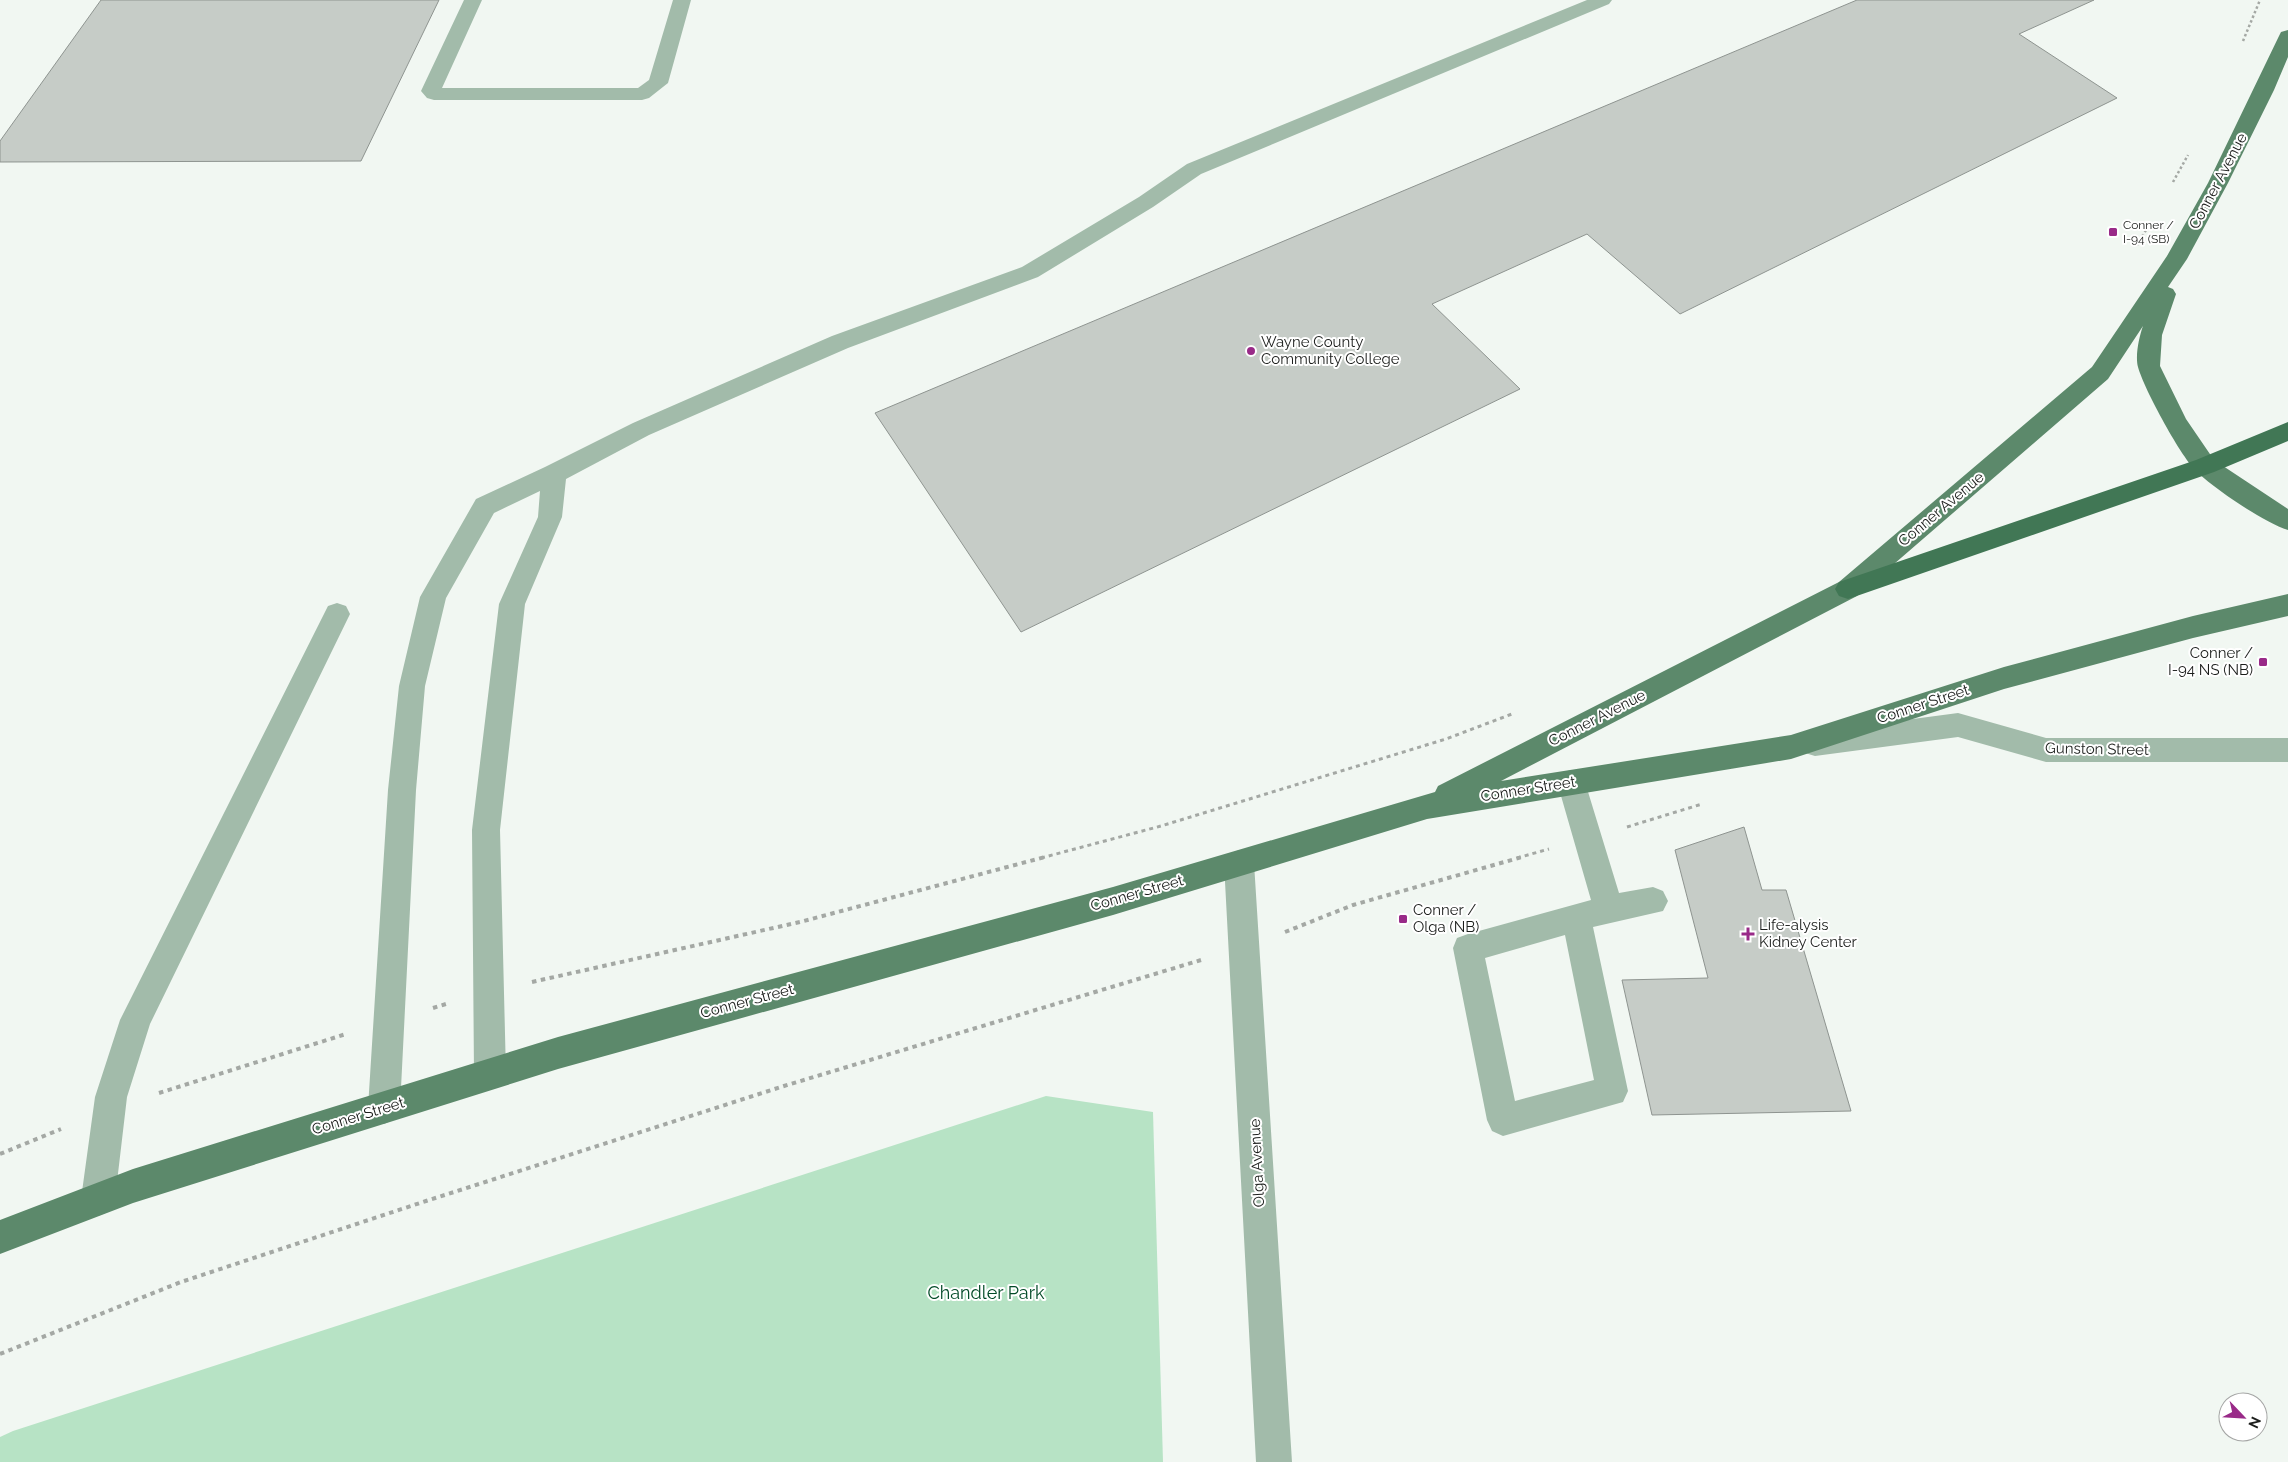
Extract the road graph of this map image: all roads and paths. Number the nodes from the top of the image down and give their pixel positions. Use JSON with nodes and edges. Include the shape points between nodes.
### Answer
{"nodes":[{"id":1,"x":473,"y":0,"type":"edge"},
{"id":2,"x":682,"y":0,"type":"edge"},
{"id":3,"x":1603,"y":0,"type":"edge"},
{"id":4,"x":2260,"y":0,"type":"edge"},
{"id":5,"x":2288,"y":36,"type":"edge"},
{"id":6,"x":2240,"y":46,"type":"dead end"},
{"id":7,"x":2191,"y":148,"type":"dead end"},
{"id":8,"x":2169,"y":190,"type":"dead end"},
{"id":9,"x":2150,"y":223,"type":"dead end"},
{"id":10,"x":2135,"y":249,"type":"dead end"},
{"id":11,"x":2176,"y":259,"type":"junction"},
{"id":12,"x":2288,"y":431,"type":"edge"},
{"id":13,"x":2205,"y":466,"type":"junction"},
{"id":14,"x":554,"y":474,"type":"junction"},
{"id":15,"x":2288,"y":520,"type":"edge"},
{"id":16,"x":1848,"y":588,"type":"junction"},
{"id":17,"x":2288,"y":605,"type":"edge"},
{"id":18,"x":337,"y":614,"type":"dead end"},
{"id":19,"x":1519,"y":711,"type":"dead end"},
{"id":20,"x":1791,"y":747,"type":"junction"},
{"id":21,"x":2288,"y":750,"type":"edge"},
{"id":22,"x":1571,"y":782,"type":"junction"},
{"id":23,"x":1706,"y":803,"type":"dead end"},
{"id":24,"x":1427,"y":806,"type":"junction"},
{"id":25,"x":1587,"y":838,"type":"junction"},
{"id":26,"x":1239,"y":863,"type":"junction"},
{"id":27,"x":1653,"y":901,"type":"dead end"},
{"id":28,"x":1609,"y":909,"type":"junction"},
{"id":29,"x":1576,"y":918,"type":"junction"},
{"id":30,"x":1244,"y":947,"type":"junction"},
{"id":31,"x":490,"y":991,"type":"junction"},
{"id":32,"x":389,"y":1021,"type":"junction"},
{"id":33,"x":490,"y":1074,"type":"junction"},
{"id":34,"x":384,"y":1108,"type":"junction"},
{"id":35,"x":108,"y":1110,"type":"junction"},
{"id":36,"x":0,"y":1154,"type":"edge"},
{"id":37,"x":98,"y":1199,"type":"junction"},
{"id":38,"x":0,"y":1236,"type":"edge"},
{"id":39,"x":0,"y":1354,"type":"edge"},
{"id":40,"x":1274,"y":1462,"type":"edge"}],
"edges":[{"from":1,"to":2,"type":"street","via":[[431,91],[434,94],[642,94],[658,83]]},
{"from":3,"to":14,"type":"street","via":[[1194,169],[1030,272],[840,342],[641,430]]},
{"from":4,"to":6,"type":"path"},
{"from":5,"to":11,"type":"main road","name":"Conner Avenue","via":[[2218,183]]},
{"from":7,"to":8,"type":"path"},
{"from":9,"to":10,"type":"path"},
{"from":11,"to":13,"type":"main road","via":[[2151,335],[2149,366],[2176,423]]},
{"from":11,"to":16,"type":"main road","name":"Conner Avenue","via":[[2100,373]]},
{"from":12,"to":13,"type":"highway"},
{"from":13,"to":15,"type":"main road"},
{"from":13,"to":16,"type":"highway"},
{"from":14,"to":31,"type":"street","via":[[550,517],[512,604],[486,830]]},
{"from":14,"to":32,"type":"street","via":[[485,506],[432,597],[411,695],[402,790]]},
{"from":16,"to":24,"type":"main road","name":"Conner Avenue"},
{"from":17,"to":20,"type":"main road","name":"Conner Street","via":[[2004,678]]},
{"from":18,"to":35,"type":"street","via":[[136,1020]]},
{"from":19,"to":31,"type":"path","via":[[1446,740],[1152,828],[800,922]]},
{"from":20,"to":21,"type":"street","name":"Gunston Street","via":[[1958,725],[2046,750]]},
{"from":20,"to":22,"type":"main road","name":"Conner Street"},
{"from":22,"to":24,"type":"main road","name":"Conner Street"},
{"from":22,"to":25,"type":"street"},
{"from":23,"to":25,"type":"path"},
{"from":24,"to":26,"type":"main road","name":"Conner Street"},
{"from":25,"to":28,"type":"street"},
{"from":25,"to":30,"type":"path","via":[[1353,906]]},
{"from":26,"to":30,"type":"street","name":"Olga Avenue"},
{"from":26,"to":33,"type":"main road","name":"Conner Street"},
{"from":27,"to":28,"type":"street"},
{"from":28,"to":29,"type":"street"},
{"from":29,"to":29,"type":"street","via":[[1468,948],[1503,1120],[1612,1091]]},
{"from":30,"to":39,"type":"path","via":[[794,1083],[426,1201],[182,1282]]},
{"from":30,"to":40,"type":"street","name":"Olga Avenue"},
{"from":31,"to":32,"type":"path"},
{"from":31,"to":33,"type":"street"},
{"from":32,"to":34,"type":"street"},
{"from":32,"to":35,"type":"path","via":[[257,1060]]},
{"from":33,"to":34,"type":"main road","name":"Conner Street"},
{"from":34,"to":37,"type":"main road","name":"Conner Street"},
{"from":35,"to":36,"type":"path"},
{"from":35,"to":37,"type":"street"},
{"from":37,"to":38,"type":"main road","name":"Conner Street"}]}
